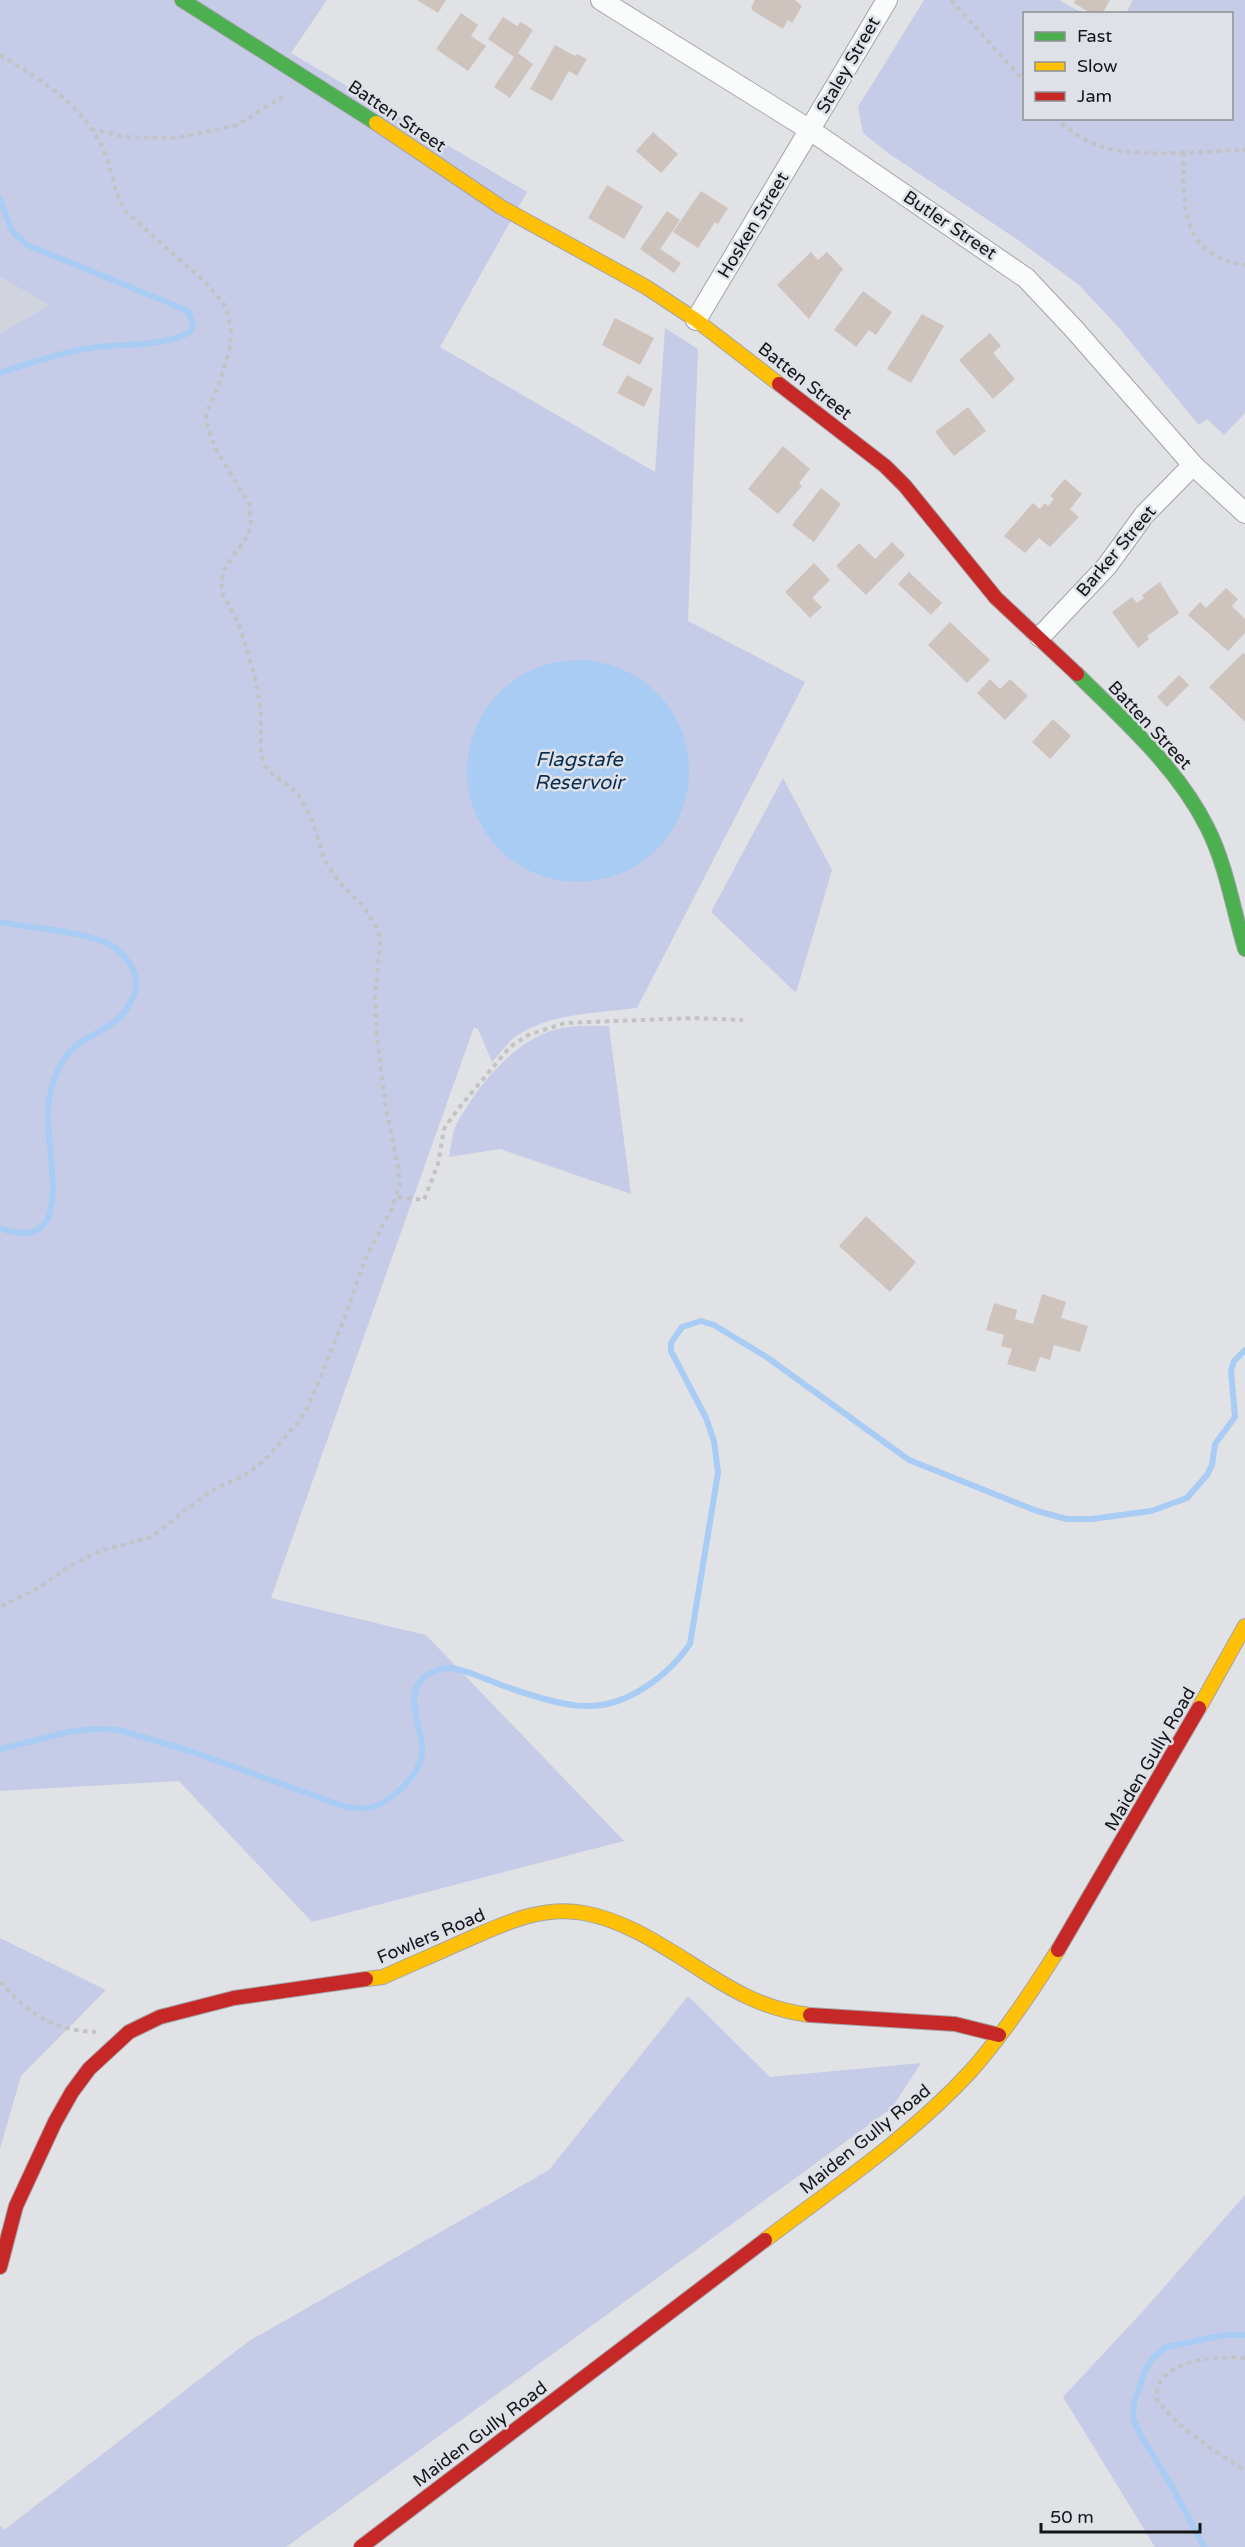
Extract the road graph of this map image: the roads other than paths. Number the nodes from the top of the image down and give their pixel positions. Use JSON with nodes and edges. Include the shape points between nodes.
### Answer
{"nodes":[{"id":1,"x":182,"y":0,"type":"edge"},
{"id":2,"x":601,"y":0,"type":"edge"},
{"id":3,"x":886,"y":0,"type":"edge"},
{"id":4,"x":810,"y":130,"type":"junction"},
{"id":5,"x":696,"y":320,"type":"junction"},
{"id":6,"x":1193,"y":465,"type":"junction"},
{"id":7,"x":1245,"y":513,"type":"edge"},
{"id":8,"x":1040,"y":637,"type":"junction"},
{"id":9,"x":1245,"y":950,"type":"edge"},
{"id":10,"x":1245,"y":1626,"type":"edge"},
{"id":11,"x":999,"y":2035,"type":"junction"},
{"id":12,"x":0,"y":2267,"type":"edge"},
{"id":13,"x":361,"y":2547,"type":"edge"}],
"edges":[{"from":1,"to":5,"type":"street","name":"Batten Street","via":[[342,100],[501,207],[646,287]]},
{"from":2,"to":4,"type":"street","name":"Butler Street"},
{"from":3,"to":4,"type":"street","name":"Staley Street"},
{"from":4,"to":5,"type":"street","name":"Hosken Street"},
{"from":4,"to":6,"type":"street","name":"Butler Street","via":[[1026,278]]},
{"from":5,"to":8,"type":"street","name":"Batten Street","via":[[885,466],[996,598]]},
{"from":6,"to":7,"type":"street","name":"Butler Street"},
{"from":6,"to":8,"type":"street","name":"Barker Street","via":[[1144,515],[1107,566]]},
{"from":8,"to":9,"type":"street","name":"Batten Street","via":[[1156,754],[1194,802],[1218,855]]},
{"from":10,"to":11,"type":"street","name":"Maiden Gully Road","via":[[1081,1913]]},
{"from":11,"to":12,"type":"street","name":"Fowlers Road","via":[[969,2025],[816,2015],[764,2006],[648,1937],[613,1921],[583,1913],[541,1912],[517,1918],[372,1980],[234,1998],[160,2017],[129,2032],[89,2069],[55,2122],[16,2206]]},
{"from":11,"to":13,"type":"street","name":"Maiden Gully Road","via":[[971,2071],[890,2146]]}]}
